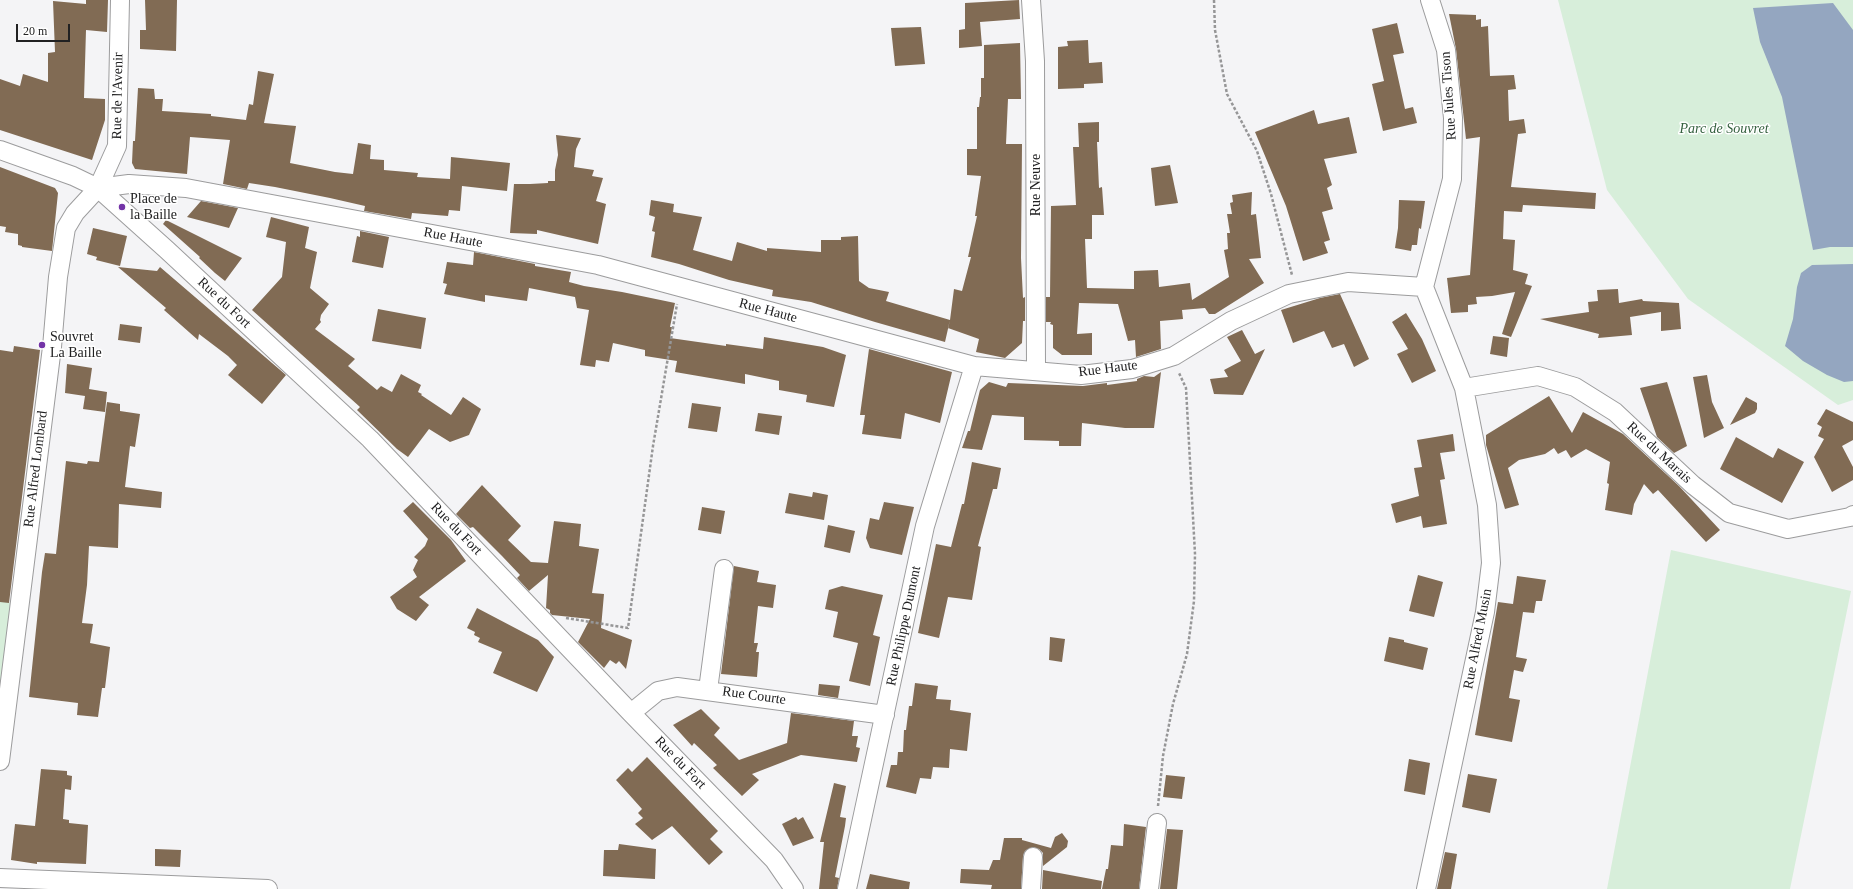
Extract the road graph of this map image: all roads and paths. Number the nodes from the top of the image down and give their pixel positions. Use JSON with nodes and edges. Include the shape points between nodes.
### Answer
{"nodes":[{"id":1,"x":120,"y":0,"type":"edge"},
{"id":2,"x":1031,"y":0,"type":"edge"},
{"id":3,"x":1214,"y":0,"type":"edge"},
{"id":4,"x":1430,"y":0,"type":"edge"},
{"id":5,"x":0,"y":150,"type":"edge"},
{"id":6,"x":98,"y":188,"type":"junction"},
{"id":7,"x":1424,"y":286,"type":"junction"},
{"id":8,"x":680,"y":288,"type":"junction"},
{"id":9,"x":1296,"y":293,"type":"junction"},
{"id":10,"x":1169,"y":358,"type":"junction"},
{"id":11,"x":974,"y":366,"type":"junction"},
{"id":12,"x":1036,"y":370,"type":"junction"},
{"id":13,"x":1464,"y":388,"type":"junction"},
{"id":14,"x":1853,"y":515,"type":"edge"},
{"id":15,"x":724,"y":569,"type":"dead end"},
{"id":16,"x":543,"y":621,"type":"junction"},
{"id":17,"x":708,"y":690,"type":"junction"},
{"id":18,"x":631,"y":713,"type":"junction"},
{"id":19,"x":885,"y":715,"type":"junction"},
{"id":20,"x":0,"y":761,"type":"edge"},
{"id":21,"x":1156,"y":823,"type":"joint"},
{"id":22,"x":1033,"y":857,"type":"dead end"},
{"id":23,"x":0,"y":878,"type":"edge"},
{"id":24,"x":268,"y":889,"type":"edge"},
{"id":25,"x":794,"y":889,"type":"edge"},
{"id":26,"x":847,"y":889,"type":"edge"},
{"id":27,"x":1031,"y":889,"type":"edge"},
{"id":28,"x":1149,"y":889,"type":"edge"},
{"id":29,"x":1426,"y":889,"type":"edge"}],
"edges":[{"from":1,"to":6,"type":"street","name":"Rue de l'Avenir","via":[[117,146]]},
{"from":2,"to":12,"type":"street","name":"Rue Neuve","via":[[1036,61]]},
{"from":3,"to":9,"type":"path","via":[[1215,30],[1227,94],[1257,151],[1285,242]]},
{"from":4,"to":7,"type":"street","name":"Rue Jules Tison","via":[[1446,50],[1453,118],[1452,179]]},
{"from":5,"to":6,"type":"street","name":"Rue du Fort","via":[[73,176]]},
{"from":6,"to":8,"type":"street","name":"Rue Haute","via":[[129,184],[186,188],[598,265]]},
{"from":6,"to":16,"type":"street","name":"Rue du Fort","via":[[370,439]]},
{"from":6,"to":20,"type":"street","name":"Rue Alfred Lombard","via":[[75,213],[66,228]]},
{"from":7,"to":9,"type":"street","name":"Rue Haute","via":[[1348,282]]},
{"from":7,"to":13,"type":"street","name":"Rue Alfred Musin"},
{"from":8,"to":11,"type":"street","name":"Rue Haute"},
{"from":8,"to":16,"type":"path","via":[[653,446],[628,628],[561,618]]},
{"from":9,"to":10,"type":"street","name":"Rue Haute","via":[[1231,321]]},
{"from":10,"to":12,"type":"street","name":"Rue Haute","via":[[1132,369],[1082,375]]},
{"from":10,"to":21,"type":"path","via":[[1186,388],[1195,554],[1194,601],[1187,654],[1173,704],[1163,756]]},
{"from":11,"to":12,"type":"street","name":"Rue Haute"},
{"from":11,"to":19,"type":"street","name":"Rue Philippe Dumont","via":[[925,526]]},
{"from":13,"to":14,"type":"street","name":"Rue du Marais","via":[[1538,376],[1575,387],[1615,412],[1693,485],[1729,513],[1788,528]]},
{"from":13,"to":29,"type":"street","name":"Rue Alfred Musin","via":[[1487,505],[1491,563],[1485,612]]},
{"from":15,"to":17,"type":"street"},
{"from":16,"to":18,"type":"street","name":"Rue du Fort"},
{"from":17,"to":18,"type":"street","name":"Rue Courte","via":[[677,687],[658,691]]},
{"from":17,"to":19,"type":"street","name":"Rue Courte"},
{"from":18,"to":25,"type":"street","name":"Rue du Fort","via":[[774,860]]},
{"from":19,"to":26,"type":"street","name":"Rue Philippe Dumont"},
{"from":21,"to":28,"type":"street"},
{"from":22,"to":27,"type":"street"},
{"from":23,"to":24,"type":"street"}]}
